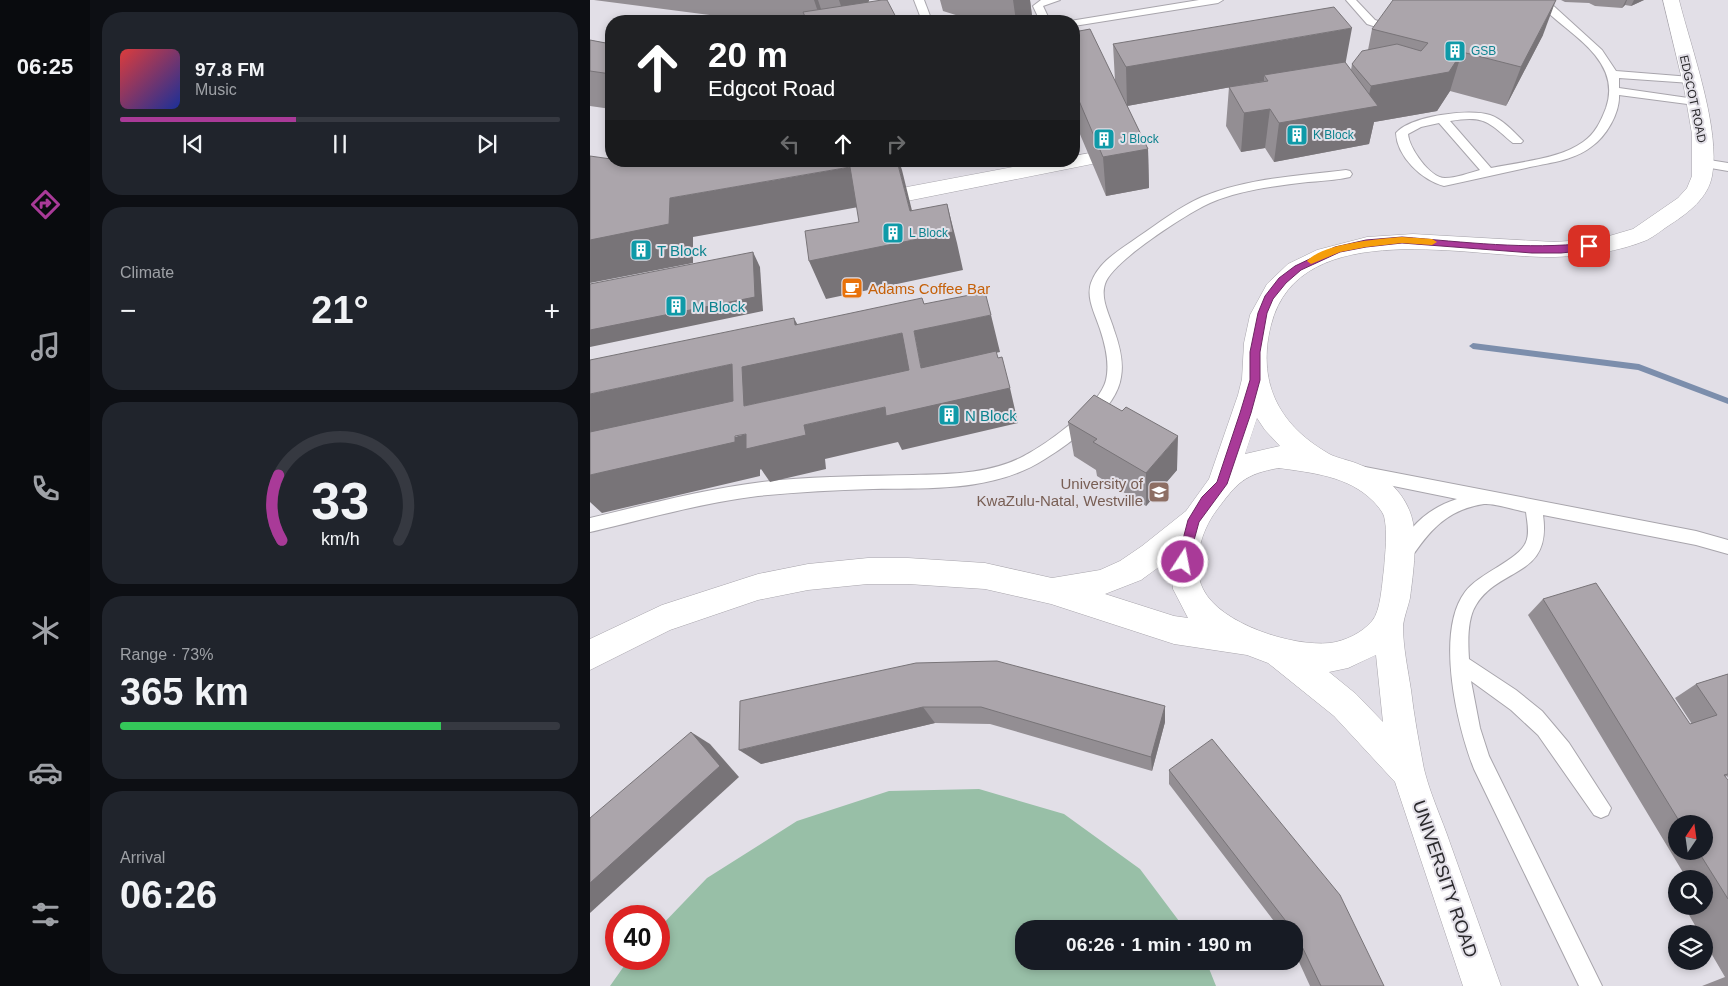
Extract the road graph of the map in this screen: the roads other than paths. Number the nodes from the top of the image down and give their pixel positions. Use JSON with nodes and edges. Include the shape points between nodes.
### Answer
{"nodes":[{"id":1,"x":919,"y":0,"type":"edge"},
{"id":2,"x":1055,"y":0,"type":"edge"},
{"id":3,"x":1218,"y":0,"type":"edge"},
{"id":4,"x":1351,"y":0,"type":"edge"},
{"id":5,"x":1541,"y":0,"type":"edge"},
{"id":6,"x":1671,"y":0,"type":"edge"},
{"id":7,"x":1400,"y":12,"type":"edge"},
{"id":8,"x":925,"y":15,"type":"edge"},
{"id":9,"x":1042,"y":15,"type":"edge"},
{"id":10,"x":1080,"y":22,"type":"edge"},
{"id":11,"x":1613,"y":74,"type":"junction"},
{"id":12,"x":1691,"y":80,"type":"junction"},
{"id":13,"x":1615,"y":91,"type":"junction"},
{"id":14,"x":1695,"y":102,"type":"junction"},
{"id":15,"x":1443,"y":120,"type":"junction"},
{"id":16,"x":1517,"y":141,"type":"dead end"},
{"id":17,"x":1090,"y":159,"type":"edge"},
{"id":18,"x":1080,"y":161,"type":"edge"},
{"id":19,"x":1703,"y":163,"type":"junction"},
{"id":20,"x":1048,"y":167,"type":"edge"},
{"id":21,"x":1728,"y":167,"type":"edge"},
{"id":22,"x":1489,"y":173,"type":"junction"},
{"id":23,"x":1346,"y":174,"type":"dead end"},
{"id":24,"x":907,"y":194,"type":"edge"},
{"id":25,"x":1255,"y":380,"type":"junction"},
{"id":26,"x":1330,"y":466,"type":"junction"},
{"id":27,"x":1222,"y":484,"type":"junction"},
{"id":28,"x":1485,"y":498,"type":"junction"},
{"id":29,"x":1534,"y":507,"type":"junction"},
{"id":30,"x":1193,"y":520,"type":"junction"},
{"id":31,"x":590,"y":525,"type":"edge"},
{"id":32,"x":1728,"y":547,"type":"edge"},
{"id":33,"x":1398,"y":564,"type":"junction"},
{"id":34,"x":1051,"y":591,"type":"junction"},
{"id":35,"x":1388,"y":623,"type":"junction"},
{"id":36,"x":1265,"y":646,"type":"junction"},
{"id":37,"x":590,"y":655,"type":"edge"},
{"id":38,"x":1461,"y":664,"type":"junction"},
{"id":39,"x":1408,"y":772,"type":"junction"},
{"id":40,"x":1601,"y":808,"type":"dead end"},
{"id":41,"x":1482,"y":986,"type":"edge"},
{"id":42,"x":1591,"y":986,"type":"edge"}],
"edges":[{"from":1,"to":8,"type":"lane"},
{"from":2,"to":9,"type":"lane","via":[[1038,6]]},
{"from":3,"to":10,"type":"lane"},
{"from":4,"to":7,"type":"lane","via":[[1378,26],[1386,25]]},
{"from":5,"to":11,"type":"lane","via":[[1598,52]]},
{"from":6,"to":12,"type":"street","name":"EDGCOT ROAD"},
{"from":11,"to":12,"type":"lane"},
{"from":11,"to":13,"type":"lane"},
{"from":12,"to":14,"type":"street","name":"EDGCOT ROAD"},
{"from":13,"to":14,"type":"lane"},
{"from":13,"to":22,"type":"lane","via":[[1612,109],[1600,132],[1587,145],[1564,156]]},
{"from":14,"to":19,"type":"street","name":"EDGCOT ROAD"},
{"from":15,"to":16,"type":"lane","via":[[1480,115],[1494,121]]},
{"from":15,"to":22,"type":"lane"},
{"from":15,"to":22,"type":"lane","via":[[1411,126],[1402,133],[1402,143],[1434,180],[1444,182]]},
{"from":17,"to":18,"type":"street"},
{"from":19,"to":21,"type":"lane"},
{"from":19,"to":25,"type":"street","name":"EDGCOT ROAD","via":[[1694,193],[1670,217],[1654,227],[1608,245],[1532,250],[1402,240],[1338,249],[1318,257],[1282,280],[1269,298],[1257,332]]},
{"from":20,"to":24,"type":"street"},
{"from":23,"to":31,"type":"lane","via":[[1258,185],[1205,200],[1106,268],[1097,290],[1115,372],[1112,384],[1104,398],[1082,421],[1057,444],[1027,463],[972,478],[747,490]]},
{"from":25,"to":26,"type":"street","name":"EDGCOT ROAD","via":[[1272,420],[1289,439]]},
{"from":25,"to":27,"type":"street","name":"EDGCOT ROAD"},
{"from":26,"to":27,"type":"street","via":[[1279,458],[1253,461],[1234,470]]},
{"from":26,"to":28,"type":"lane"},
{"from":26,"to":33,"type":"street","via":[[1370,481],[1387,497],[1397,514],[1400,536]]},
{"from":27,"to":30,"type":"street"},
{"from":28,"to":29,"type":"lane"},
{"from":28,"to":33,"type":"lane","via":[[1456,505],[1434,516],[1420,530]]},
{"from":29,"to":32,"type":"lane"},
{"from":29,"to":38,"type":"lane","via":[[1534,546],[1528,554],[1490,578],[1465,608],[1460,626]]},
{"from":30,"to":34,"type":"street","via":[[1148,559],[1123,575],[1105,582]]},
{"from":30,"to":36,"type":"street","via":[[1183,562],[1188,591],[1205,616],[1230,632]]},
{"from":33,"to":35,"type":"street"},
{"from":34,"to":36,"type":"street","via":[[1174,630]]},
{"from":34,"to":37,"type":"street","via":[[985,576],[908,571],[808,577],[758,587],[662,619]]},
{"from":35,"to":36,"type":"street","via":[[1374,640],[1346,655],[1318,658]]},
{"from":35,"to":39,"type":"street","name":"UNIVERSITY ROAD","via":[[1395,694]]},
{"from":36,"to":39,"type":"street","name":"UNIVERSITY ROAD","via":[[1345,705]]},
{"from":38,"to":40,"type":"lane","via":[[1536,718]]},
{"from":38,"to":42,"type":"lane","via":[[1470,730],[1536,878]]},
{"from":39,"to":41,"type":"street","name":"UNIVERSITY ROAD"}]}
